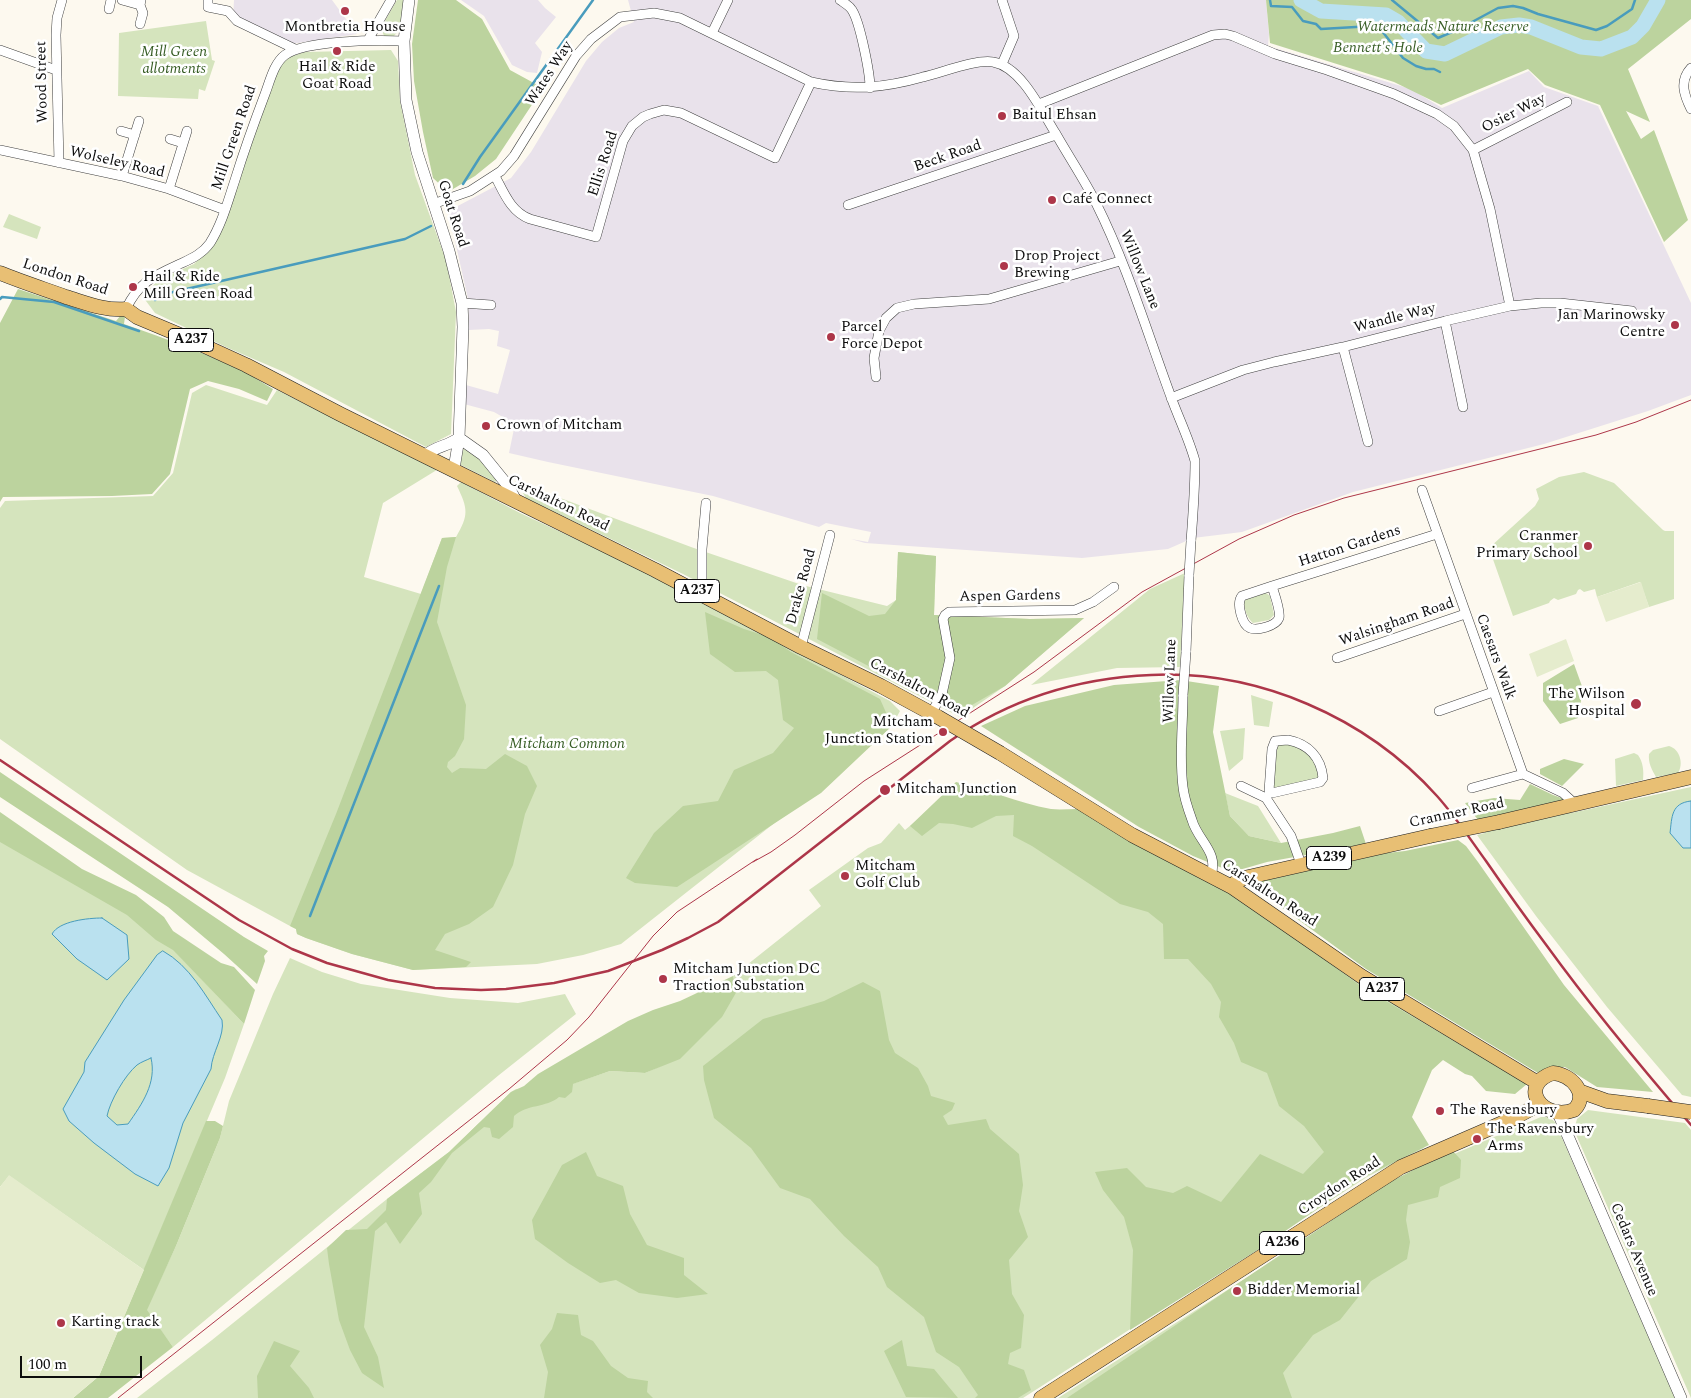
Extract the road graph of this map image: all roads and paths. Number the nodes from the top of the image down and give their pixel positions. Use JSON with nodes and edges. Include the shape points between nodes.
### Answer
{"nodes":[{"id":1,"x":62,"y":0,"type":"edge"},
{"id":2,"x":111,"y":0,"type":"edge"},
{"id":3,"x":122,"y":0,"type":"edge"},
{"id":4,"x":208,"y":0,"type":"edge"},
{"id":5,"x":391,"y":0,"type":"edge"},
{"id":6,"x":409,"y":0,"type":"edge"},
{"id":7,"x":728,"y":0,"type":"edge"},
{"id":8,"x":840,"y":0,"type":"edge"},
{"id":9,"x":1002,"y":0,"type":"edge"},
{"id":10,"x":141,"y":2,"type":"edge"},
{"id":11,"x":109,"y":10,"type":"dead end"},
{"id":12,"x":140,"y":24,"type":"dead end"},
{"id":13,"x":712,"y":33,"type":"junction"},
{"id":14,"x":368,"y":40,"type":"junction"},
{"id":15,"x":404,"y":41,"type":"junction"},
{"id":16,"x":295,"y":49,"type":"junction"},
{"id":17,"x":0,"y":50,"type":"edge"},
{"id":18,"x":1002,"y":64,"type":"junction"},
{"id":19,"x":1691,"y":68,"type":"edge"},
{"id":20,"x":56,"y":70,"type":"junction"},
{"id":21,"x":811,"y":82,"type":"junction"},
{"id":22,"x":870,"y":88,"type":"junction"},
{"id":23,"x":1567,"y":102,"type":"dead end"},
{"id":24,"x":1039,"y":104,"type":"junction"},
{"id":25,"x":1691,"y":110,"type":"edge"},
{"id":26,"x":140,"y":121,"type":"dead end"},
{"id":27,"x":121,"y":131,"type":"dead end"},
{"id":28,"x":187,"y":131,"type":"dead end"},
{"id":29,"x":135,"y":135,"type":"junction"},
{"id":30,"x":1056,"y":135,"type":"junction"},
{"id":31,"x":170,"y":139,"type":"dead end"},
{"id":32,"x":183,"y":143,"type":"junction"},
{"id":33,"x":0,"y":150,"type":"edge"},
{"id":34,"x":1473,"y":150,"type":"junction"},
{"id":35,"x":59,"y":163,"type":"junction"},
{"id":36,"x":122,"y":176,"type":"junction"},
{"id":37,"x":495,"y":176,"type":"junction"},
{"id":38,"x":169,"y":189,"type":"junction"},
{"id":39,"x":433,"y":204,"type":"junction"},
{"id":40,"x":848,"y":205,"type":"dead end"},
{"id":41,"x":225,"y":210,"type":"junction"},
{"id":42,"x":1120,"y":260,"type":"junction"},
{"id":43,"x":0,"y":273,"type":"edge"},
{"id":44,"x":462,"y":302,"type":"junction"},
{"id":45,"x":491,"y":305,"type":"dead end"},
{"id":46,"x":1510,"y":306,"type":"junction"},
{"id":47,"x":126,"y":309,"type":"junction"},
{"id":48,"x":1632,"y":311,"type":"dead end"},
{"id":49,"x":1445,"y":321,"type":"junction"},
{"id":50,"x":1344,"y":347,"type":"junction"},
{"id":51,"x":257,"y":371,"type":"joint"},
{"id":52,"x":876,"y":377,"type":"dead end"},
{"id":53,"x":1171,"y":398,"type":"junction"},
{"id":54,"x":1464,"y":406,"type":"dead end"},
{"id":55,"x":459,"y":438,"type":"junction"},
{"id":56,"x":1368,"y":442,"type":"dead end"},
{"id":57,"x":426,"y":456,"type":"junction"},
{"id":58,"x":454,"y":469,"type":"junction"},
{"id":59,"x":1422,"y":490,"type":"dead end"},
{"id":60,"x":516,"y":501,"type":"junction"},
{"id":61,"x":706,"y":503,"type":"dead end"},
{"id":62,"x":1436,"y":534,"type":"junction"},
{"id":63,"x":830,"y":535,"type":"dead end"},
{"id":64,"x":1272,"y":586,"type":"junction"},
{"id":65,"x":1114,"y":588,"type":"dead end"},
{"id":66,"x":702,"y":594,"type":"junction"},
{"id":67,"x":1465,"y":614,"type":"junction"},
{"id":68,"x":800,"y":647,"type":"junction"},
{"id":69,"x":1337,"y":658,"type":"dead end"},
{"id":70,"x":1493,"y":692,"type":"junction"},
{"id":71,"x":1439,"y":712,"type":"dead end"},
{"id":72,"x":934,"y":716,"type":"junction"},
{"id":73,"x":1523,"y":774,"type":"junction"},
{"id":74,"x":1691,"y":777,"type":"edge"},
{"id":75,"x":1241,"y":786,"type":"dead end"},
{"id":76,"x":1472,"y":788,"type":"dead end"},
{"id":77,"x":1269,"y":795,"type":"junction"},
{"id":78,"x":1575,"y":804,"type":"junction"},
{"id":79,"x":1301,"y":864,"type":"junction"},
{"id":80,"x":1211,"y":875,"type":"junction"},
{"id":81,"x":1232,"y":887,"type":"junction"},
{"id":82,"x":1538,"y":1083,"type":"junction"},
{"id":83,"x":1579,"y":1096,"type":"junction"},
{"id":84,"x":1540,"y":1104,"type":"junction"},
{"id":85,"x":1691,"y":1112,"type":"edge"},
{"id":86,"x":1558,"y":1114,"type":"junction"},
{"id":87,"x":1041,"y":1398,"type":"edge"},
{"id":88,"x":1681,"y":1398,"type":"edge"}],
"edges":[{"from":1,"to":20,"type":"street","name":"Wood Street","via":[[57,18]]},
{"from":2,"to":11,"type":"street"},
{"from":3,"to":10,"type":"street"},
{"from":4,"to":16,"type":"street","via":[[208,7],[228,11],[237,21]]},
{"from":5,"to":14,"type":"street"},
{"from":6,"to":15,"type":"street","name":"Goat Road"},
{"from":7,"to":13,"type":"street"},
{"from":8,"to":22,"type":"street","via":[[849,6],[855,17]]},
{"from":9,"to":18,"type":"street","via":[[1014,36]]},
{"from":10,"to":12,"type":"street"},
{"from":13,"to":21,"type":"street","name":"Wates Way"},
{"from":13,"to":37,"type":"street","name":"Wates Way","via":[[674,16],[654,13],[620,17],[591,39],[576,56],[514,156]]},
{"from":14,"to":15,"type":"street"},
{"from":14,"to":16,"type":"street"},
{"from":15,"to":39,"type":"street","name":"Goat Road","via":[[406,100]]},
{"from":16,"to":41,"type":"street","name":"Mill Green Road","via":[[276,65]]},
{"from":17,"to":20,"type":"street"},
{"from":18,"to":22,"type":"street","name":"Wates Way","via":[[978,62]]},
{"from":18,"to":24,"type":"street","via":[[1018,77]]},
{"from":19,"to":25,"type":"street","via":[[1683,80]]},
{"from":20,"to":35,"type":"street","name":"Wood Street"},
{"from":21,"to":22,"type":"street","name":"Wates Way"},
{"from":21,"to":37,"type":"street","name":"Ellis Road","via":[[774,158],[681,113],[657,112],[636,122],[619,150],[596,237],[521,215]]},
{"from":23,"to":34,"type":"street","name":"Osier Way"},
{"from":24,"to":30,"type":"street","name":"Willow Lane"},
{"from":24,"to":34,"type":"street","via":[[1213,34],[1225,34],[1394,94],[1437,114],[1454,126]]},
{"from":26,"to":29,"type":"street"},
{"from":27,"to":29,"type":"street"},
{"from":28,"to":32,"type":"street"},
{"from":29,"to":36,"type":"street"},
{"from":30,"to":40,"type":"street","name":"Beck Road"},
{"from":30,"to":42,"type":"street","name":"Willow Lane","via":[[1096,203]]},
{"from":31,"to":32,"type":"street"},
{"from":32,"to":38,"type":"street"},
{"from":33,"to":35,"type":"street","name":"Wolseley Road"},
{"from":34,"to":46,"type":"street","via":[[1490,209]]},
{"from":35,"to":36,"type":"street","name":"Wolseley Road"},
{"from":36,"to":38,"type":"street","name":"Wolseley Road"},
{"from":37,"to":39,"type":"street","name":"Wates Way","via":[[470,191]]},
{"from":38,"to":41,"type":"street","name":"Wolseley Road"},
{"from":39,"to":44,"type":"street","name":"Goat Road"},
{"from":41,"to":47,"type":"street","name":"Mill Green Road","via":[[204,250],[143,283]]},
{"from":42,"to":52,"type":"street","via":[[989,299],[897,308],[879,331],[874,358]]},
{"from":42,"to":53,"type":"street","name":"Willow Lane"},
{"from":43,"to":47,"type":"main road","name":"London Road","number":"A237","via":[[92,305]]},
{"from":44,"to":45,"type":"street"},
{"from":44,"to":55,"type":"street","name":"Goat Road"},
{"from":46,"to":48,"type":"street","name":"Wandle Way","via":[[1576,304]]},
{"from":46,"to":49,"type":"street","name":"Wandle Way"},
{"from":47,"to":51,"type":"main road","name":"London Road","number":"A237","via":[[136,317]]},
{"from":49,"to":50,"type":"street","name":"Wandle Way"},
{"from":49,"to":54,"type":"street"},
{"from":50,"to":53,"type":"street","name":"Wandle Way","via":[[1243,370]]},
{"from":50,"to":56,"type":"street"},
{"from":51,"to":57,"type":"main road","name":"Carshalton Road","number":"A237"},
{"from":53,"to":80,"type":"street","name":"Willow Lane","bridge":true,"via":[[1195,461],[1183,789],[1192,823],[1214,861]]},
{"from":55,"to":57,"type":"street","via":[[431,450]]},
{"from":55,"to":58,"type":"street","name":"Goat Road"},
{"from":55,"to":60,"type":"street","via":[[482,455],[509,487]]},
{"from":57,"to":58,"type":"main road","name":"Carshalton Road","number":"A237"},
{"from":58,"to":60,"type":"main road","name":"Carshalton Road","number":"A237"},
{"from":59,"to":62,"type":"street","name":"Caesars Walk"},
{"from":60,"to":66,"type":"main road","name":"Carshalton Road","number":"A237"},
{"from":61,"to":66,"type":"street"},
{"from":62,"to":64,"type":"street","name":"Hatton Gardens"},
{"from":62,"to":67,"type":"street","name":"Caesars Walk"},
{"from":63,"to":68,"type":"street","name":"Drake Road"},
{"from":64,"to":64,"type":"street","name":"Hatton Gardens","via":[[1278,620],[1268,626],[1250,628],[1240,610],[1239,599]]},
{"from":65,"to":72,"type":"street","name":"Aspen Gardens","via":[[1075,610],[949,612],[943,619],[950,658]]},
{"from":66,"to":68,"type":"main road","name":"Carshalton Road","number":"A237"},
{"from":67,"to":69,"type":"street","name":"Walsingham Road"},
{"from":67,"to":70,"type":"street","name":"Caesars Walk"},
{"from":68,"to":72,"type":"main road","name":"Carshalton Road","number":"A237"},
{"from":70,"to":71,"type":"street"},
{"from":70,"to":73,"type":"street","name":"Caesars Walk"},
{"from":72,"to":80,"type":"main road","name":"Carshalton Road","number":"A237","bridge":true,"via":[[1132,835]]},
{"from":73,"to":76,"type":"street"},
{"from":73,"to":78,"type":"street","via":[[1563,793]]},
{"from":74,"to":78,"type":"main road","name":"Cranmer Road","number":"A239"},
{"from":75,"to":77,"type":"street"},
{"from":77,"to":77,"type":"street","via":[[1275,741],[1298,742],[1312,751],[1322,771],[1320,782]]},
{"from":77,"to":79,"type":"street","via":[[1291,836]]},
{"from":78,"to":79,"type":"main road","name":"Cranmer Road","number":"A239","bridge":true},
{"from":79,"to":81,"type":"main road","name":"Cranmer Road","number":"A239","via":[[1244,878]]},
{"from":80,"to":81,"type":"main road","name":"Carshalton Road","number":"A237"},
{"from":81,"to":82,"type":"main road","name":"Carshalton Road","number":"A237","via":[[1361,976]]},
{"from":82,"to":83,"type":"main road","via":[[1545,1076],[1559,1073],[1572,1080]]},
{"from":82,"to":84,"type":"main road","via":[[1535,1089]]},
{"from":83,"to":85,"type":"main road","bridge":true},
{"from":83,"to":86,"type":"main road","via":[[1574,1110]]},
{"from":84,"to":86,"type":"main road"},
{"from":84,"to":87,"type":"main road","name":"Croydon Road","number":"A236","via":[[1401,1167]]},
{"from":86,"to":88,"type":"street","name":"Cedars Avenue"}]}
